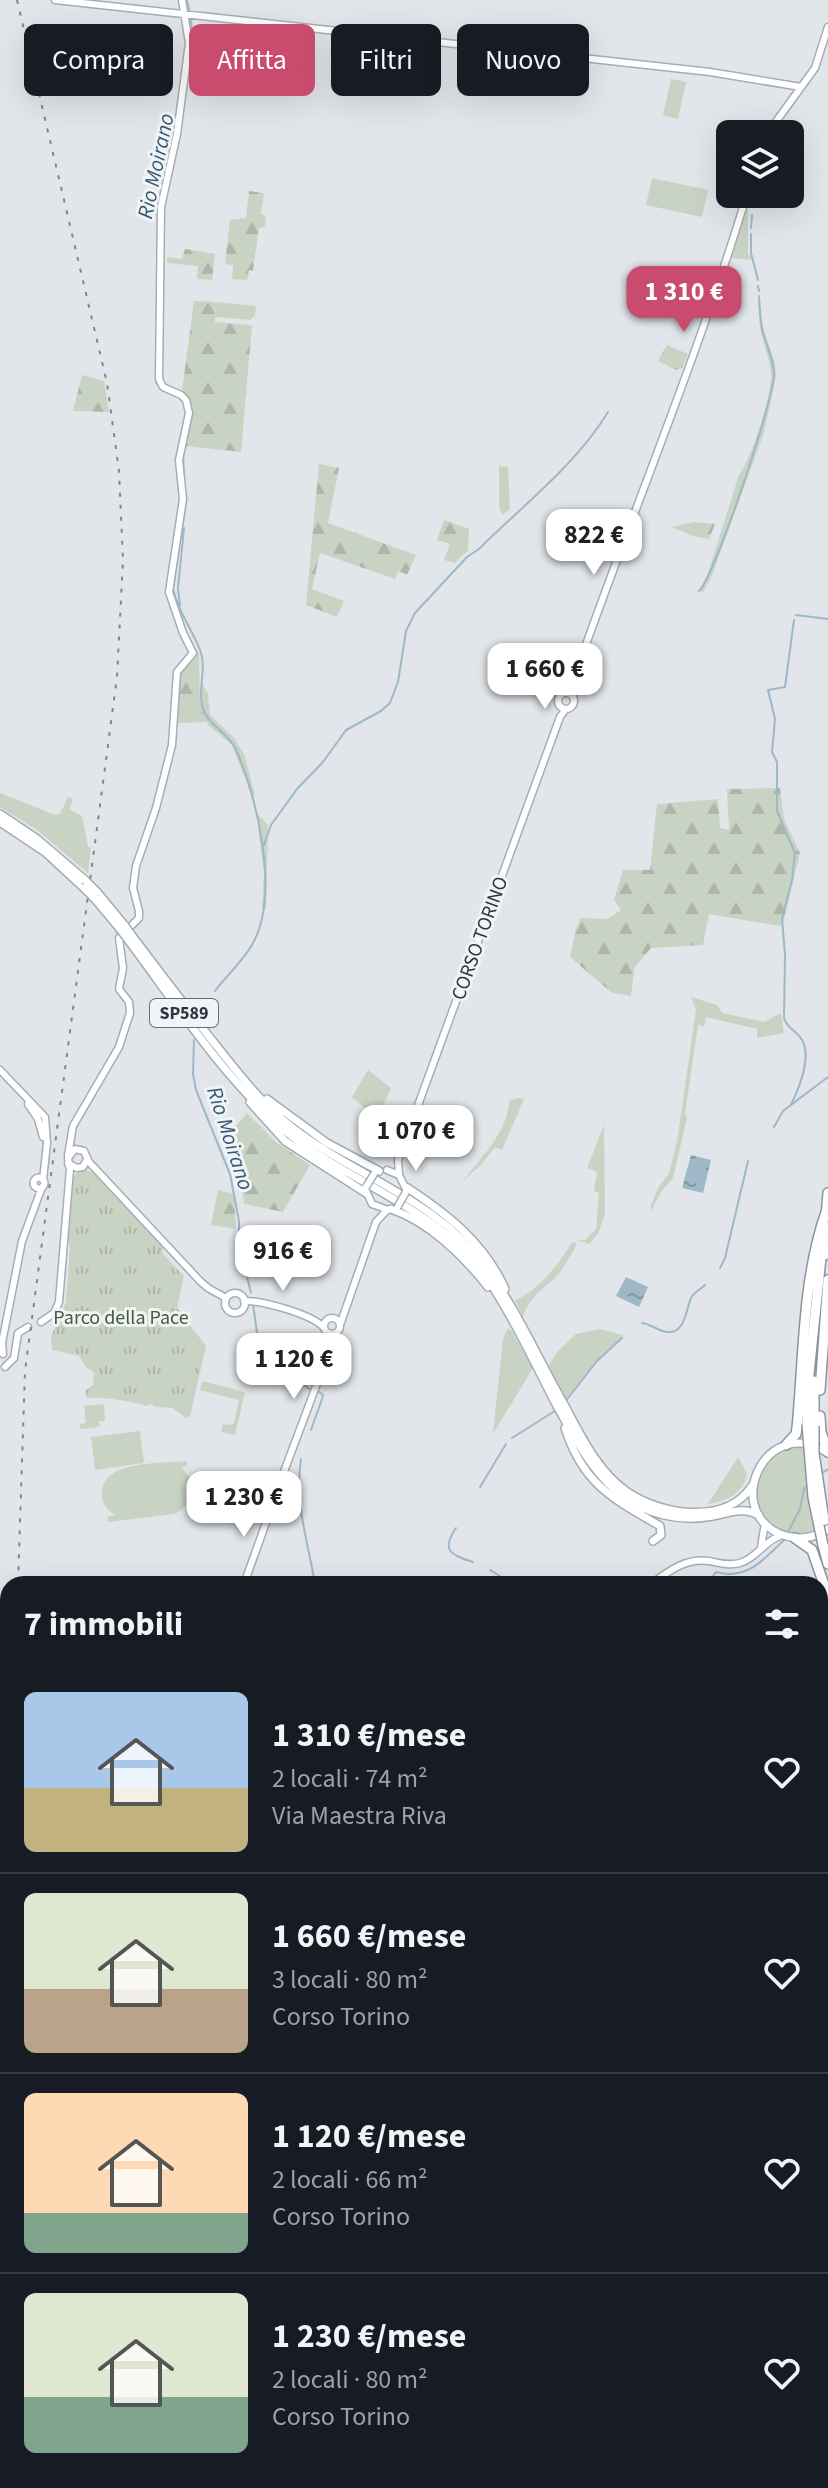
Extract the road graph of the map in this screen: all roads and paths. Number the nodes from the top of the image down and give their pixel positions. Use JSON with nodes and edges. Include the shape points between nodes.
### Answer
{"nodes":[{"id":1,"x":55,"y":0,"type":"edge"},
{"id":2,"x":182,"y":0,"type":"edge"},
{"id":3,"x":185,"y":14,"type":"junction"},
{"id":4,"x":828,"y":27,"type":"edge"},
{"id":5,"x":801,"y":87,"type":"junction"},
{"id":6,"x":777,"y":120,"type":"edge"},
{"id":7,"x":743,"y":208,"type":"edge"},
{"id":8,"x":569,"y":693,"type":"junction"},
{"id":9,"x":563,"y":708,"type":"junction"},
{"id":10,"x":0,"y":814,"type":"edge"},
{"id":11,"x":0,"y":822,"type":"edge"},
{"id":12,"x":84,"y":884,"type":"junction"},
{"id":13,"x":0,"y":1070,"type":"edge"},
{"id":14,"x":244,"y":1086,"type":"junction"},
{"id":15,"x":73,"y":1126,"type":"junction"},
{"id":16,"x":81,"y":1150,"type":"junction"},
{"id":17,"x":68,"y":1158,"type":"junction"},
{"id":18,"x":398,"y":1160,"type":"junction"},
{"id":19,"x":83,"y":1165,"type":"junction"},
{"id":20,"x":380,"y":1171,"type":"junction"},
{"id":21,"x":399,"y":1175,"type":"junction"},
{"id":22,"x":406,"y":1189,"type":"junction"},
{"id":23,"x":366,"y":1190,"type":"junction"},
{"id":24,"x":828,"y":1193,"type":"edge"},
{"id":25,"x":66,"y":1197,"type":"junction"},
{"id":26,"x":372,"y":1204,"type":"junction"},
{"id":27,"x":392,"y":1208,"type":"junction"},
{"id":28,"x":826,"y":1212,"type":"junction"},
{"id":29,"x":376,"y":1222,"type":"junction"},
{"id":30,"x":828,"y":1227,"type":"edge"},
{"id":31,"x":828,"y":1280,"type":"edge"},
{"id":32,"x":226,"y":1298,"type":"junction"},
{"id":33,"x":244,"y":1301,"type":"junction"},
{"id":34,"x":507,"y":1307,"type":"junction"},
{"id":35,"x":343,"y":1311,"type":"junction"},
{"id":36,"x":331,"y":1319,"type":"junction"},
{"id":37,"x":317,"y":1321,"type":"junction"},
{"id":38,"x":41,"y":1322,"type":"dead end"},
{"id":39,"x":340,"y":1325,"type":"junction"},
{"id":40,"x":28,"y":1327,"type":"dead end"},
{"id":41,"x":329,"y":1332,"type":"junction"},
{"id":42,"x":2,"y":1337,"type":"edge"},
{"id":43,"x":15,"y":1353,"type":"junction"},
{"id":44,"x":3,"y":1355,"type":"edge"},
{"id":45,"x":2,"y":1369,"type":"edge"},
{"id":46,"x":561,"y":1408,"type":"junction"},
{"id":47,"x":811,"y":1425,"type":"junction"},
{"id":48,"x":786,"y":1445,"type":"junction"},
{"id":49,"x":828,"y":1452,"type":"edge"},
{"id":50,"x":752,"y":1486,"type":"junction"},
{"id":51,"x":759,"y":1515,"type":"junction"},
{"id":52,"x":765,"y":1523,"type":"junction"},
{"id":53,"x":828,"y":1529,"type":"edge"},
{"id":54,"x":782,"y":1535,"type":"junction"},
{"id":55,"x":795,"y":1538,"type":"junction"},
{"id":56,"x":653,"y":1541,"type":"dead end"},
{"id":57,"x":825,"y":1544,"type":"edge"},
{"id":58,"x":760,"y":1549,"type":"junction"},
{"id":59,"x":828,"y":1564,"type":"edge"},
{"id":60,"x":247,"y":1576,"type":"edge"},
{"id":61,"x":665,"y":1576,"type":"edge"},
{"id":62,"x":821,"y":1576,"type":"edge"}],
"edges":[{"from":1,"to":3,"type":"street"},
{"from":2,"to":3,"type":"street"},
{"from":3,"to":5,"type":"street","via":[[710,72]]},
{"from":3,"to":15,"type":"street","via":[[187,61],[161,207],[159,379],[186,400],[189,413],[179,460],[183,499],[169,592],[193,653],[177,672],[172,745],[136,866],[133,888],[139,918],[119,938],[119,989],[130,1013],[119,1047]]},
{"from":4,"to":5,"type":"street","via":[[817,64]]},
{"from":5,"to":6,"type":"street"},
{"from":7,"to":8,"type":"street"},
{"from":8,"to":9,"type":"street","via":[[559,697]]},
{"from":8,"to":9,"type":"street","via":[[574,703]]},
{"from":9,"to":18,"type":"street","name":"CORSO TORINO"},
{"from":10,"to":12,"type":"main road","number":"SP589","via":[[37,839]]},
{"from":11,"to":12,"type":"main road","number":"SP589"},
{"from":12,"to":14,"type":"main road","number":"SP589","bridge":true},
{"from":13,"to":42,"type":"street","via":[[38,1119],[43,1166]]},
{"from":14,"to":20,"type":"main road","via":[[306,1130]]},
{"from":14,"to":23,"type":"main road","via":[[265,1121],[285,1141]]},
{"from":14,"to":34,"type":"main road","number":"SP589","via":[[301,1142],[438,1226],[470,1257]]},
{"from":15,"to":16,"type":"street"},
{"from":15,"to":17,"type":"street"},
{"from":16,"to":17,"type":"street"},
{"from":16,"to":19,"type":"street"},
{"from":17,"to":19,"type":"street","via":[[71,1166]]},
{"from":17,"to":25,"type":"street"},
{"from":18,"to":20,"type":"street"},
{"from":18,"to":21,"type":"street"},
{"from":19,"to":25,"type":"street","via":[[71,1176]]},
{"from":19,"to":32,"type":"street","via":[[98,1171],[200,1281]]},
{"from":20,"to":21,"type":"street"},
{"from":20,"to":23,"type":"street","bridge":true},
{"from":21,"to":22,"type":"street"},
{"from":22,"to":27,"type":"street","bridge":true},
{"from":22,"to":34,"type":"main road","via":[[473,1239],[499,1276]]},
{"from":23,"to":26,"type":"street"},
{"from":24,"to":28,"type":"highway"},
{"from":25,"to":38,"type":"street","via":[[59,1302]]},
{"from":26,"to":27,"type":"street"},
{"from":26,"to":29,"type":"street"},
{"from":27,"to":29,"type":"street"},
{"from":27,"to":34,"type":"main road","via":[[447,1244]]},
{"from":28,"to":47,"type":"highway","via":[[808,1383]]},
{"from":28,"to":48,"type":"highway","via":[[804,1333],[796,1434]]},
{"from":29,"to":35,"type":"street"},
{"from":30,"to":47,"type":"highway"},
{"from":31,"to":49,"type":"highway","via":[[819,1408]]},
{"from":32,"to":33,"type":"street","via":[[238,1294]]},
{"from":32,"to":33,"type":"street","via":[[232,1312],[242,1309]]},
{"from":33,"to":37,"type":"street","via":[[257,1300]]},
{"from":34,"to":46,"type":"main road","number":"SP589"},
{"from":34,"to":46,"type":"main road","number":"SP589"},
{"from":35,"to":36,"type":"street"},
{"from":35,"to":39,"type":"street"},
{"from":36,"to":37,"type":"street"},
{"from":36,"to":39,"type":"street"},
{"from":36,"to":41,"type":"street"},
{"from":37,"to":41,"type":"street"},
{"from":39,"to":41,"type":"street"},
{"from":40,"to":43,"type":"street","via":[[17,1335]]},
{"from":41,"to":60,"type":"street","via":[[328,1351]]},
{"from":42,"to":44,"type":"street"},
{"from":43,"to":44,"type":"street"},
{"from":43,"to":45,"type":"street"},
{"from":44,"to":45,"type":"street"},
{"from":46,"to":50,"type":"main road","number":"SP589","via":[[603,1470],[647,1503],[707,1511],[735,1504]]},
{"from":46,"to":51,"type":"main road","number":"SP589","via":[[600,1474],[638,1505],[678,1517],[743,1510]]},
{"from":46,"to":56,"type":"main road","via":[[572,1452],[614,1500],[660,1526],[661,1535]]},
{"from":47,"to":57,"type":"highway","bridge":true,"via":[[813,1497]]},
{"from":48,"to":49,"type":"main road","via":[[811,1445]]},
{"from":48,"to":50,"type":"main road","via":[[762,1462]]},
{"from":50,"to":51,"type":"main road"},
{"from":51,"to":52,"type":"main road"},
{"from":52,"to":54,"type":"main road"},
{"from":52,"to":58,"type":"street"},
{"from":53,"to":55,"type":"main road"},
{"from":54,"to":55,"type":"main road"},
{"from":54,"to":58,"type":"street"},
{"from":55,"to":62,"type":"highway","via":[[812,1550]]},
{"from":57,"to":59,"type":"highway"},
{"from":58,"to":61,"type":"street","via":[[736,1564],[689,1562]]}]}
